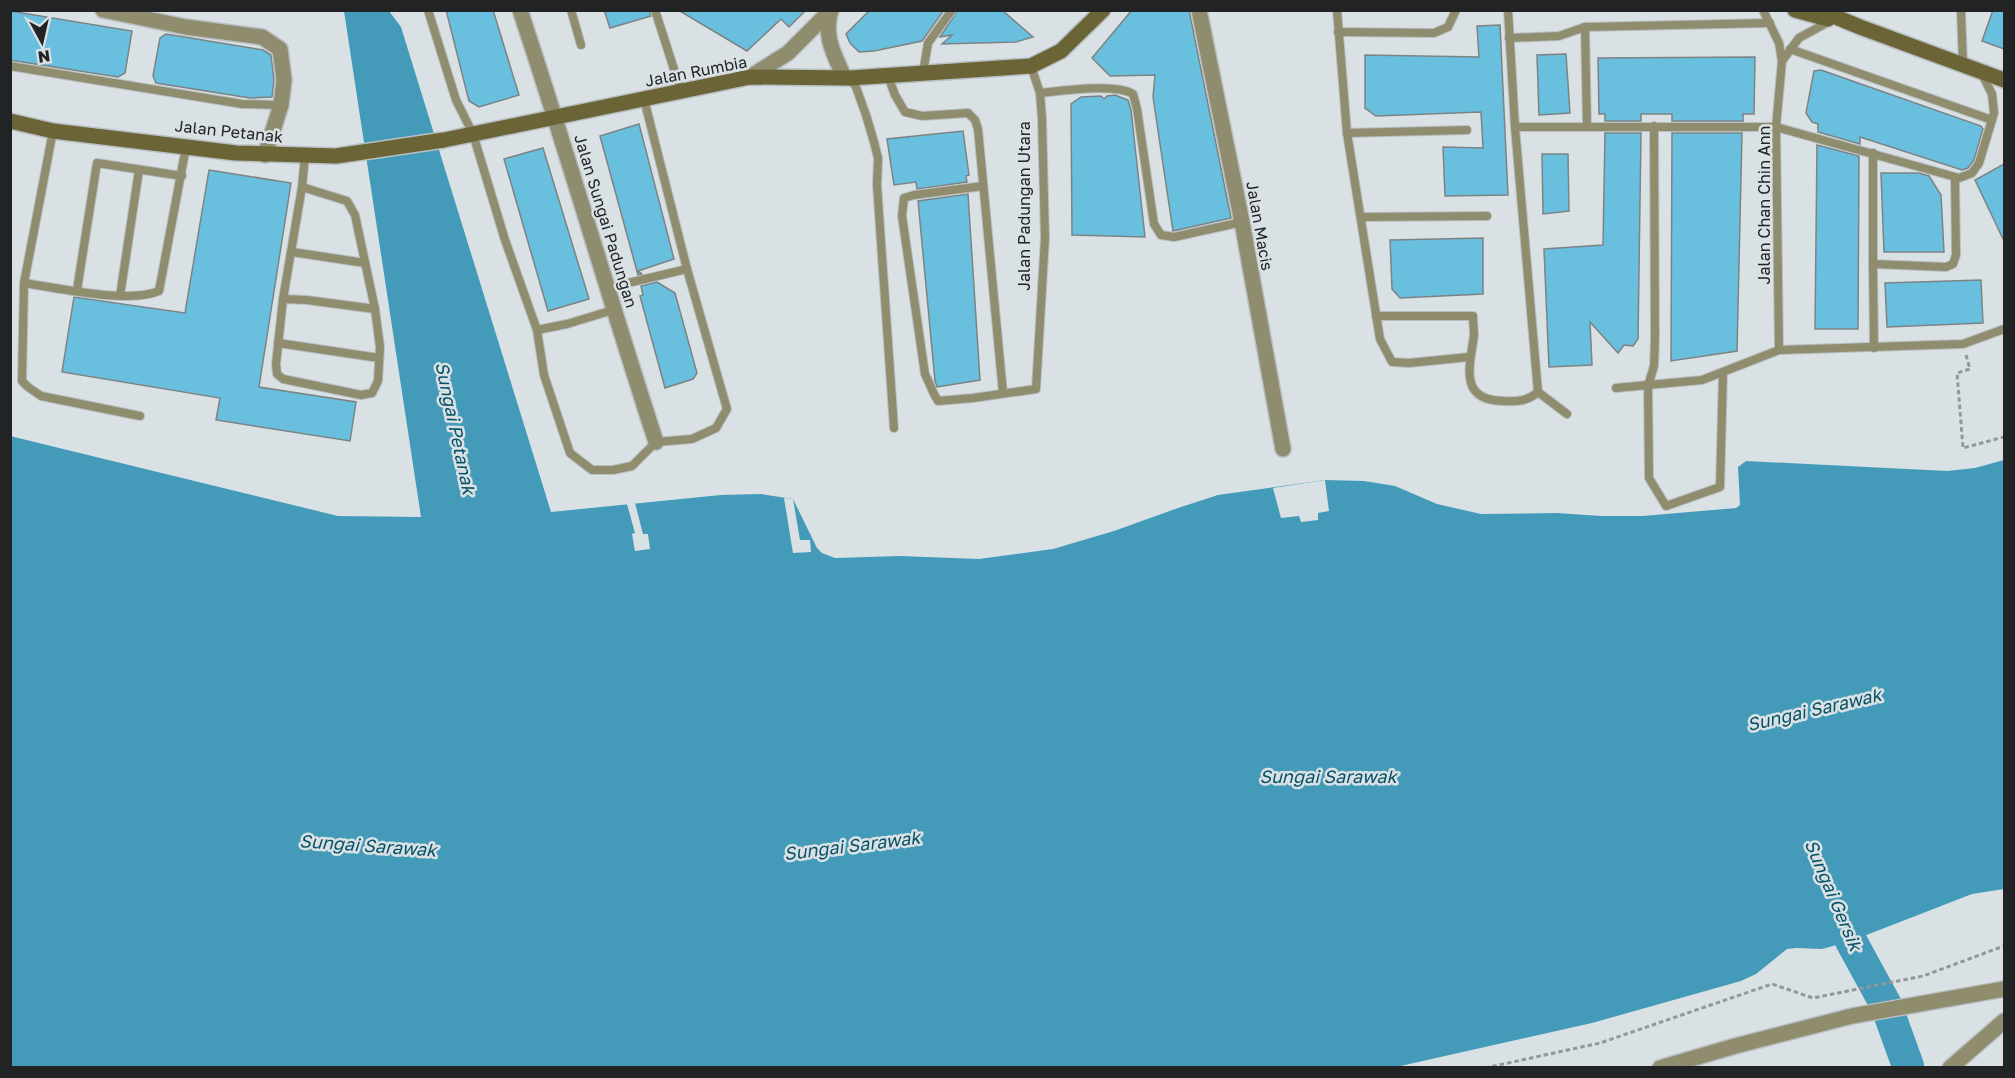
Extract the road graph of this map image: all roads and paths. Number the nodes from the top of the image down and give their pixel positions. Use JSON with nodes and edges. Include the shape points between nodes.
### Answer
{"nodes":[{"id":1,"x":103,"y":10,"type":"edge"},
{"id":2,"x":428,"y":10,"type":"edge"},
{"id":3,"x":520,"y":10,"type":"edge"},
{"id":4,"x":571,"y":10,"type":"edge"},
{"id":5,"x":655,"y":10,"type":"edge"},
{"id":6,"x":831,"y":10,"type":"edge"},
{"id":7,"x":952,"y":10,"type":"edge"},
{"id":8,"x":1103,"y":10,"type":"edge"},
{"id":9,"x":1199,"y":10,"type":"edge"},
{"id":10,"x":1337,"y":10,"type":"edge"},
{"id":11,"x":1456,"y":10,"type":"edge"},
{"id":12,"x":1508,"y":10,"type":"edge"},
{"id":13,"x":1763,"y":10,"type":"edge"},
{"id":14,"x":1795,"y":10,"type":"edge"},
{"id":15,"x":1961,"y":10,"type":"edge"},
{"id":16,"x":1825,"y":15,"type":"edge"},
{"id":17,"x":1094,"y":17,"type":"edge"},
{"id":18,"x":1770,"y":23,"type":"junction"},
{"id":19,"x":1585,"y":27,"type":"junction"},
{"id":20,"x":1338,"y":32,"type":"junction"},
{"id":21,"x":1509,"y":38,"type":"junction"},
{"id":22,"x":581,"y":45,"type":"dead end"},
{"id":23,"x":1790,"y":49,"type":"junction"},
{"id":24,"x":1782,"y":61,"type":"junction"},
{"id":25,"x":1963,"y":64,"type":"junction"},
{"id":26,"x":10,"y":66,"type":"edge"},
{"id":27,"x":1031,"y":66,"type":"junction"},
{"id":28,"x":1981,"y":71,"type":"junction"},
{"id":29,"x":923,"y":74,"type":"junction"},
{"id":30,"x":888,"y":76,"type":"junction"},
{"id":31,"x":750,"y":77,"type":"junction"},
{"id":32,"x":847,"y":78,"type":"junction"},
{"id":33,"x":2004,"y":80,"type":"edge"},
{"id":34,"x":681,"y":92,"type":"junction"},
{"id":35,"x":1040,"y":93,"type":"junction"},
{"id":36,"x":644,"y":99,"type":"junction"},
{"id":37,"x":281,"y":105,"type":"junction"},
{"id":38,"x":555,"y":116,"type":"junction"},
{"id":39,"x":1992,"y":120,"type":"junction"},
{"id":40,"x":10,"y":121,"type":"edge"},
{"id":41,"x":1654,"y":126,"type":"junction"},
{"id":42,"x":1515,"y":127,"type":"junction"},
{"id":43,"x":1587,"y":127,"type":"junction"},
{"id":44,"x":1776,"y":127,"type":"junction"},
{"id":45,"x":1467,"y":130,"type":"dead end"},
{"id":46,"x":53,"y":131,"type":"junction"},
{"id":47,"x":1347,"y":133,"type":"junction"},
{"id":48,"x":473,"y":134,"type":"junction"},
{"id":49,"x":444,"y":140,"type":"joint"},
{"id":50,"x":186,"y":145,"type":"junction"},
{"id":51,"x":1873,"y":153,"type":"junction"},
{"id":52,"x":265,"y":155,"type":"junction"},
{"id":53,"x":305,"y":156,"type":"junction"},
{"id":54,"x":139,"y":170,"type":"junction"},
{"id":55,"x":182,"y":176,"type":"junction"},
{"id":56,"x":1955,"y":178,"type":"junction"},
{"id":57,"x":983,"y":186,"type":"junction"},
{"id":58,"x":302,"y":187,"type":"junction"},
{"id":59,"x":1487,"y":216,"type":"dead end"},
{"id":60,"x":1362,"y":218,"type":"junction"},
{"id":61,"x":1242,"y":222,"type":"junction"},
{"id":62,"x":292,"y":252,"type":"junction"},
{"id":63,"x":365,"y":263,"type":"junction"},
{"id":64,"x":1873,"y":264,"type":"junction"},
{"id":65,"x":687,"y":269,"type":"junction"},
{"id":66,"x":24,"y":283,"type":"junction"},
{"id":67,"x":607,"y":288,"type":"junction"},
{"id":68,"x":77,"y":290,"type":"junction"},
{"id":69,"x":120,"y":296,"type":"junction"},
{"id":70,"x":283,"y":299,"type":"junction"},
{"id":71,"x":375,"y":309,"type":"junction"},
{"id":72,"x":613,"y":310,"type":"junction"},
{"id":73,"x":1376,"y":316,"type":"junction"},
{"id":74,"x":2004,"y":329,"type":"edge"},
{"id":75,"x":537,"y":330,"type":"junction"},
{"id":76,"x":278,"y":343,"type":"junction"},
{"id":77,"x":1963,"y":344,"type":"junction"},
{"id":78,"x":1874,"y":348,"type":"junction"},
{"id":79,"x":1779,"y":350,"type":"junction"},
{"id":80,"x":1469,"y":357,"type":"junction"},
{"id":81,"x":379,"y":358,"type":"junction"},
{"id":82,"x":1724,"y":372,"type":"junction"},
{"id":83,"x":1648,"y":386,"type":"junction"},
{"id":84,"x":1616,"y":388,"type":"dead end"},
{"id":85,"x":1538,"y":392,"type":"junction"},
{"id":86,"x":1003,"y":393,"type":"junction"},
{"id":87,"x":1567,"y":414,"type":"dead end"},
{"id":88,"x":140,"y":416,"type":"dead end"},
{"id":89,"x":894,"y":428,"type":"dead end"},
{"id":90,"x":2004,"y":437,"type":"edge"},
{"id":91,"x":656,"y":442,"type":"junction"},
{"id":92,"x":1282,"y":449,"type":"dead end"},
{"id":93,"x":2004,"y":946,"type":"edge"},
{"id":94,"x":2004,"y":989,"type":"edge"},
{"id":95,"x":2004,"y":1021,"type":"edge"},
{"id":96,"x":1485,"y":1068,"type":"edge"},
{"id":97,"x":1660,"y":1068,"type":"edge"},
{"id":98,"x":1950,"y":1068,"type":"edge"}],
"edges":[{"from":1,"to":37,"type":"street","via":[[262,37],[280,49],[284,80]]},
{"from":2,"to":48,"type":"lane","via":[[456,100]]},
{"from":3,"to":38,"type":"street","name":"Jalan Sungai Padungan"},
{"from":4,"to":22,"type":"lane"},
{"from":5,"to":34,"type":"lane"},
{"from":6,"to":31,"type":"street","via":[[788,52]]},
{"from":6,"to":32,"type":"street","via":[[827,34]]},
{"from":7,"to":29,"type":"lane","via":[[928,43]]},
{"from":8,"to":17,"type":"street"},
{"from":9,"to":61,"type":"street","name":"Jalan Macis"},
{"from":10,"to":20,"type":"lane"},
{"from":11,"to":20,"type":"lane","via":[[1448,27],[1434,33]]},
{"from":12,"to":21,"type":"lane"},
{"from":13,"to":18,"type":"lane","name":"Jalan Chan Chin Ann"},
{"from":14,"to":16,"type":"street"},
{"from":15,"to":25,"type":"lane"},
{"from":16,"to":23,"type":"lane","name":"Jalan Chan Chin Ann"},
{"from":16,"to":25,"type":"street"},
{"from":17,"to":27,"type":"street","via":[[1061,51]]},
{"from":18,"to":19,"type":"lane"},
{"from":18,"to":24,"type":"lane","name":"Jalan Chan Chin Ann"},
{"from":19,"to":21,"type":"lane","via":[[1559,36]]},
{"from":19,"to":43,"type":"lane"},
{"from":20,"to":47,"type":"lane"},
{"from":21,"to":42,"type":"lane"},
{"from":23,"to":24,"type":"lane","name":"Jalan Chan Chin Ann"},
{"from":23,"to":39,"type":"lane"},
{"from":24,"to":44,"type":"lane","name":"Jalan Chan Chin Ann"},
{"from":25,"to":28,"type":"street"},
{"from":26,"to":37,"type":"lane","via":[[242,104]]},
{"from":27,"to":29,"type":"street","name":"Jalan Rumbia"},
{"from":27,"to":35,"type":"lane","name":"Jalan Padungan Utara"},
{"from":28,"to":33,"type":"street"},
{"from":28,"to":39,"type":"lane","via":[[1994,103]]},
{"from":29,"to":30,"type":"street","name":"Jalan Rumbia"},
{"from":30,"to":32,"type":"street","name":"Jalan Rumbia"},
{"from":30,"to":57,"type":"lane","via":[[904,112],[922,116],[968,113],[975,120]]},
{"from":31,"to":32,"type":"street","name":"Jalan Rumbia"},
{"from":31,"to":34,"type":"street","name":"Jalan Rumbia"},
{"from":32,"to":89,"type":"lane","via":[[856,87],[878,159]]},
{"from":34,"to":36,"type":"street","name":"Jalan Rumbia"},
{"from":35,"to":61,"type":"lane","via":[[1087,89],[1126,90],[1133,94],[1154,224],[1161,235],[1174,237]]},
{"from":35,"to":86,"type":"lane","name":"Jalan Padungan Utara","via":[[1045,238],[1036,389]]},
{"from":36,"to":38,"type":"street","name":"Jalan Rumbia"},
{"from":36,"to":65,"type":"lane"},
{"from":37,"to":52,"type":"street"},
{"from":38,"to":48,"type":"street","name":"Jalan Rumbia"},
{"from":38,"to":67,"type":"street","name":"Jalan Sungai Padungan"},
{"from":39,"to":56,"type":"lane","via":[[1972,174]]},
{"from":40,"to":46,"type":"street","name":"Jalan Petanak"},
{"from":41,"to":43,"type":"lane"},
{"from":41,"to":44,"type":"lane"},
{"from":41,"to":83,"type":"lane","via":[[1654,366]]},
{"from":42,"to":43,"type":"lane"},
{"from":42,"to":85,"type":"lane"},
{"from":44,"to":51,"type":"lane"},
{"from":44,"to":79,"type":"lane","name":"Jalan Chan Chin Ann"},
{"from":45,"to":47,"type":"lane"},
{"from":46,"to":50,"type":"street","name":"Jalan Petanak"},
{"from":46,"to":66,"type":"lane"},
{"from":47,"to":60,"type":"lane"},
{"from":48,"to":49,"type":"street","name":"Jalan Rumbia"},
{"from":48,"to":75,"type":"lane"},
{"from":49,"to":53,"type":"street","name":"Jalan Petanak","via":[[351,154]]},
{"from":50,"to":52,"type":"street","name":"Jalan Petanak"},
{"from":50,"to":55,"type":"lane"},
{"from":51,"to":56,"type":"lane"},
{"from":51,"to":64,"type":"lane"},
{"from":52,"to":53,"type":"street","name":"Jalan Petanak"},
{"from":53,"to":58,"type":"lane"},
{"from":54,"to":55,"type":"lane"},
{"from":54,"to":68,"type":"lane","via":[[97,163]]},
{"from":54,"to":69,"type":"lane"},
{"from":55,"to":69,"type":"lane","via":[[159,291]]},
{"from":56,"to":64,"type":"lane","via":[[1953,264]]},
{"from":57,"to":86,"type":"lane"},
{"from":57,"to":86,"type":"lane","name":"Jalan Padungan Utara","via":[[904,198],[902,216],[926,374],[934,394],[938,401]]},
{"from":58,"to":62,"type":"lane"},
{"from":58,"to":63,"type":"lane","via":[[347,201],[355,215]]},
{"from":59,"to":60,"type":"lane"},
{"from":60,"to":73,"type":"lane"},
{"from":61,"to":92,"type":"street","name":"Jalan Macis"},
{"from":62,"to":63,"type":"lane"},
{"from":62,"to":70,"type":"lane"},
{"from":63,"to":71,"type":"lane"},
{"from":64,"to":78,"type":"lane"},
{"from":65,"to":67,"type":"lane"},
{"from":65,"to":91,"type":"lane","via":[[727,409],[716,428],[708,432],[692,439]]},
{"from":66,"to":68,"type":"lane"},
{"from":66,"to":88,"type":"lane","via":[[22,381],[27,387],[41,396]]},
{"from":67,"to":72,"type":"street","name":"Jalan Sungai Padungan"},
{"from":68,"to":69,"type":"lane"},
{"from":70,"to":71,"type":"lane"},
{"from":70,"to":76,"type":"lane"},
{"from":71,"to":81,"type":"lane"},
{"from":72,"to":75,"type":"lane"},
{"from":72,"to":91,"type":"street","name":"Jalan Sungai Padungan"},
{"from":73,"to":80,"type":"lane","via":[[1380,339],[1392,362]]},
{"from":73,"to":80,"type":"lane","via":[[1473,316]]},
{"from":74,"to":77,"type":"lane"},
{"from":75,"to":91,"type":"lane","via":[[544,375],[570,453],[592,470],[613,470],[632,466]]},
{"from":76,"to":81,"type":"lane"},
{"from":76,"to":81,"type":"lane","via":[[277,374],[283,379],[361,395],[372,393],[378,381]]},
{"from":77,"to":78,"type":"lane"},
{"from":77,"to":90,"type":"path","via":[[1970,369],[1957,374],[1964,448]]},
{"from":78,"to":79,"type":"lane"},
{"from":79,"to":82,"type":"lane"},
{"from":80,"to":85,"type":"lane","via":[[1469,383],[1488,401],[1520,401]]},
{"from":82,"to":83,"type":"lane","via":[[1702,380]]},
{"from":82,"to":83,"type":"lane","via":[[1720,487],[1666,506],[1649,478]]},
{"from":83,"to":84,"type":"lane"},
{"from":85,"to":87,"type":"lane"},
{"from":93,"to":96,"type":"path","via":[[1923,976],[1813,998],[1772,984],[1600,1043]]},
{"from":94,"to":97,"type":"street","via":[[1852,1016]]},
{"from":95,"to":98,"type":"street"}]}
